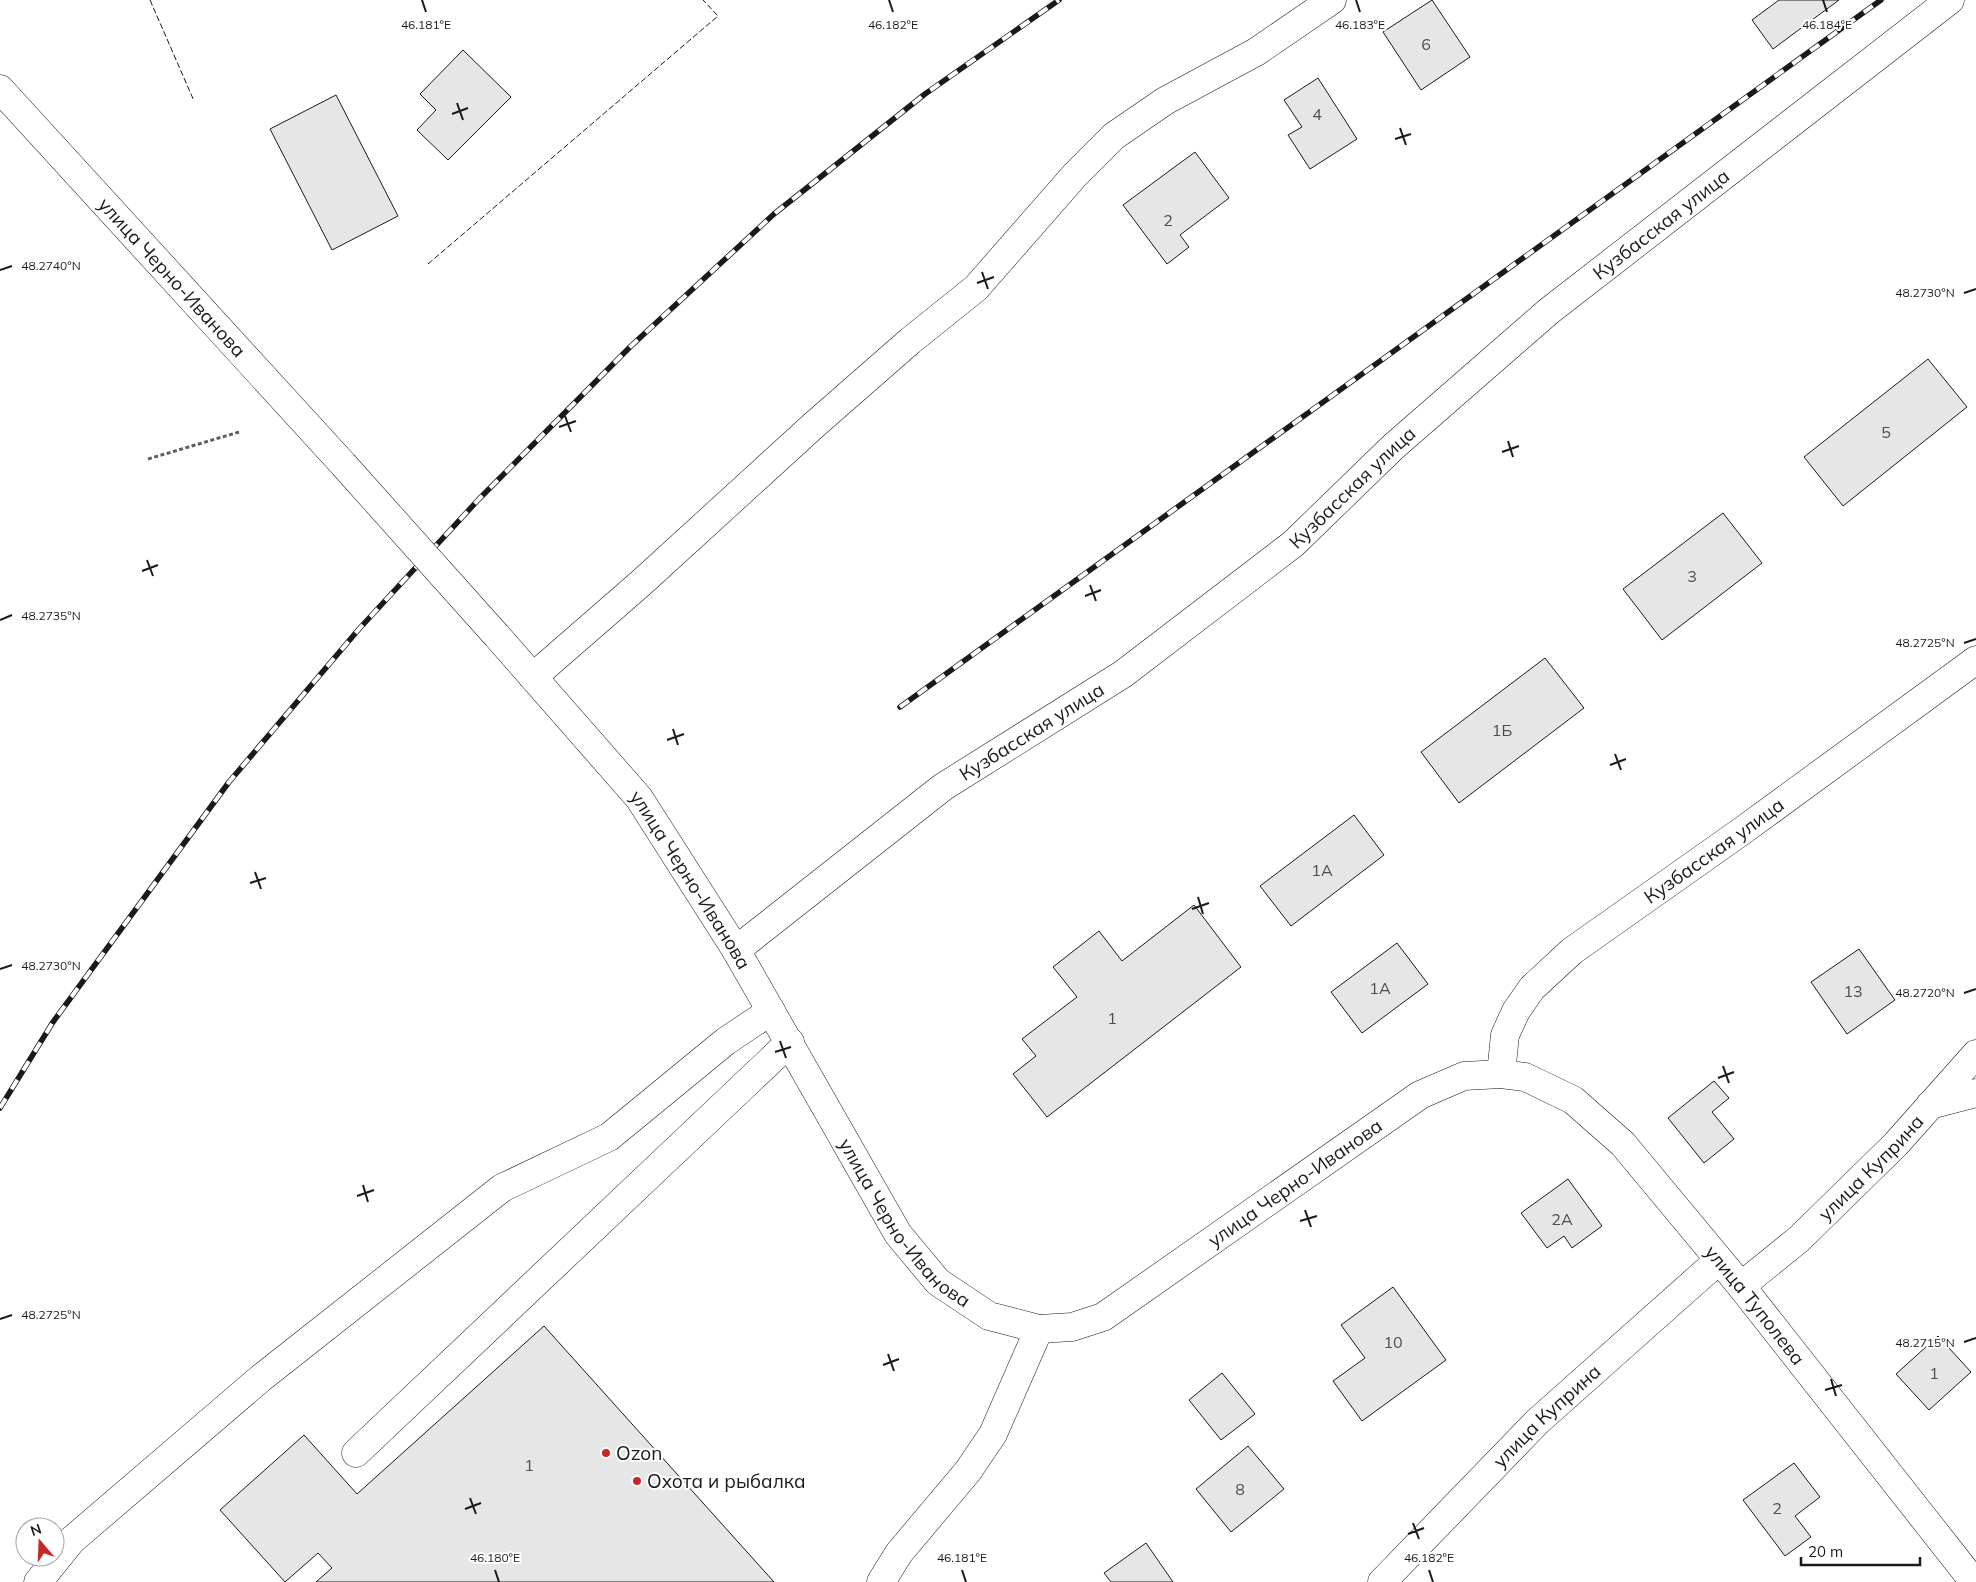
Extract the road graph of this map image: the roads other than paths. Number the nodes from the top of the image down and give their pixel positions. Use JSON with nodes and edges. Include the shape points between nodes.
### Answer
{"nodes":[{"id":1,"x":1332,"y":0,"type":"edge"},
{"id":2,"x":1950,"y":0,"type":"edge"},
{"id":3,"x":0,"y":89,"type":"edge"},
{"id":4,"x":1976,"y":660,"type":"edge"},
{"id":5,"x":533,"y":677,"type":"junction"},
{"id":6,"x":736,"y":950,"type":"junction"},
{"id":7,"x":771,"y":1011,"type":"junction"},
{"id":8,"x":790,"y":1042,"type":"junction"},
{"id":9,"x":1976,"y":1054,"type":"edge"},
{"id":10,"x":1500,"y":1074,"type":"junction"},
{"id":11,"x":1976,"y":1093,"type":"edge"},
{"id":12,"x":1930,"y":1105,"type":"junction"},
{"id":13,"x":1720,"y":1260,"type":"junction"},
{"id":14,"x":1741,"y":1286,"type":"junction"},
{"id":15,"x":1039,"y":1329,"type":"junction"},
{"id":16,"x":356,"y":1453,"type":"dead end"},
{"id":17,"x":38,"y":1582,"type":"edge"},
{"id":18,"x":881,"y":1582,"type":"edge"},
{"id":19,"x":1382,"y":1582,"type":"edge"},
{"id":20,"x":1974,"y":1582,"type":"edge"}],
"edges":[{"from":1,"to":5,"type":"street","via":[[1256,52],[1164,101],[1114,136],[1074,175],[976,288],[821,419]]},
{"from":2,"to":6,"type":"street","name":"Кузбасская улица","via":[[1549,311],[1393,447],[1293,544],[1123,674],[943,786]]},
{"from":3,"to":5,"type":"street","name":"улица Черно-Иванова","bridge":true},
{"from":4,"to":10,"type":"street","name":"Кузбасская улица","via":[[1572,952],[1532,988],[1516,1011],[1505,1035]]},
{"from":5,"to":6,"type":"street","name":"улица Черно-Иванова","via":[[639,798]]},
{"from":6,"to":7,"type":"street","name":"улица Черно-Иванова"},
{"from":7,"to":8,"type":"street","name":"улица Черно-Иванова"},
{"from":7,"to":17,"type":"street","via":[[726,1041],[609,1137],[502,1188],[261,1378],[72,1540]]},
{"from":8,"to":15,"type":"street","name":"улица Черно-Иванова","via":[[898,1234],[938,1282],[989,1316]]},
{"from":8,"to":16,"type":"street"},
{"from":9,"to":12,"type":"street","name":"улица Куприна"},
{"from":10,"to":13,"type":"street","name":"улица Туполева","via":[[1525,1077],[1573,1100],[1624,1144]]},
{"from":10,"to":15,"type":"street","name":"улица Черно-Иванова","via":[[1464,1076],[1420,1095],[1102,1317],[1072,1327]]},
{"from":11,"to":12,"type":"street","name":"улица Куприна"},
{"from":12,"to":14,"type":"street","name":"улица Куприна","via":[[1896,1144],[1799,1239]]},
{"from":13,"to":14,"type":"street","name":"улица Туполева"},
{"from":13,"to":19,"type":"street","name":"улица Куприна","via":[[1538,1421]]},
{"from":14,"to":20,"type":"street","name":"улица Туполева"},
{"from":15,"to":18,"type":"street","via":[[994,1434],[968,1471],[899,1553]]}]}
